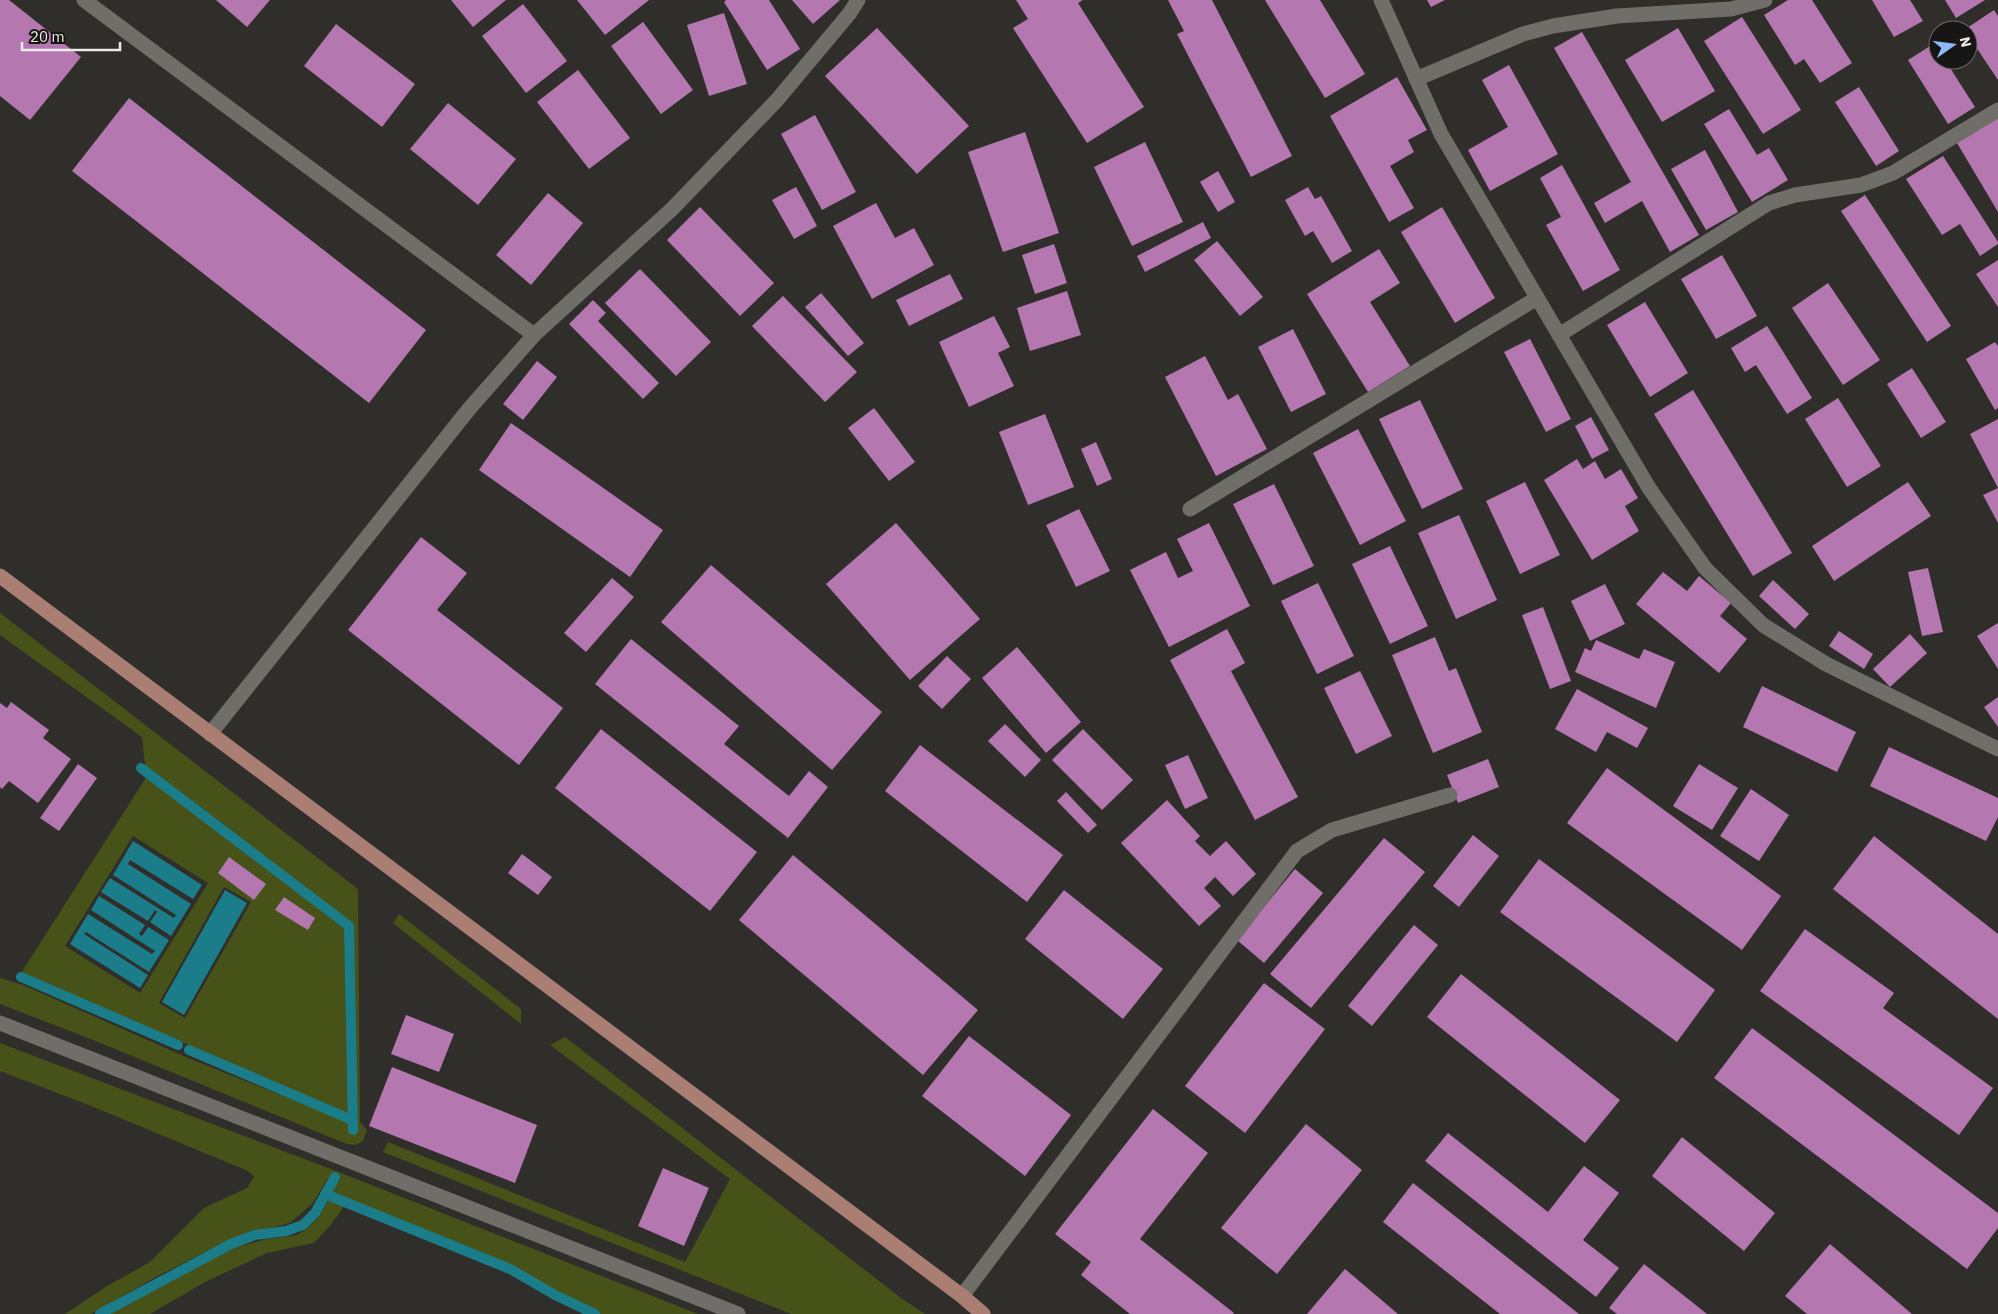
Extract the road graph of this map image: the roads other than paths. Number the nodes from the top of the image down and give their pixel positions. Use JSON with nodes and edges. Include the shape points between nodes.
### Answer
{"nodes":[{"id":1,"x":84,"y":0,"type":"edge"},
{"id":2,"x":858,"y":0,"type":"edge"},
{"id":3,"x":1381,"y":0,"type":"edge"},
{"id":4,"x":1765,"y":0,"type":"edge"},
{"id":5,"x":1416,"y":79,"type":"junction"},
{"id":6,"x":1998,"y":110,"type":"edge"},
{"id":7,"x":1537,"y":298,"type":"junction"},
{"id":8,"x":534,"y":335,"type":"junction"},
{"id":9,"x":1559,"y":335,"type":"junction"},
{"id":10,"x":1190,"y":509,"type":"dead end"},
{"id":11,"x":0,"y":576,"type":"edge"},
{"id":12,"x":210,"y":734,"type":"junction"},
{"id":13,"x":1998,"y":749,"type":"edge"},
{"id":14,"x":1450,"y":795,"type":"dead end"},
{"id":15,"x":0,"y":1023,"type":"edge"},
{"id":16,"x":962,"y":1296,"type":"junction"},
{"id":17,"x":738,"y":1314,"type":"edge"},
{"id":18,"x":983,"y":1314,"type":"edge"}],
"edges":[{"from":1,"to":8,"type":"street"},
{"from":2,"to":8,"type":"street","via":[[850,14],[777,100],[672,209]]},
{"from":3,"to":5,"type":"street"},
{"from":4,"to":5,"type":"street","via":[[1731,9],[1617,16],[1553,26],[1523,34]]},
{"from":5,"to":7,"type":"street","via":[[1441,134]]},
{"from":6,"to":9,"type":"street","via":[[1892,173],[1862,185],[1795,195],[1769,203]]},
{"from":7,"to":9,"type":"street"},
{"from":7,"to":10,"type":"street"},
{"from":8,"to":12,"type":"street","via":[[469,409]]},
{"from":9,"to":13,"type":"street","via":[[1649,488],[1699,560],[1763,625],[1826,664]]},
{"from":11,"to":12,"type":"main road"},
{"from":12,"to":16,"type":"main road"},
{"from":14,"to":16,"type":"street","via":[[1332,830],[1297,851]]},
{"from":15,"to":17,"type":"street"},
{"from":16,"to":18,"type":"main road"}]}
